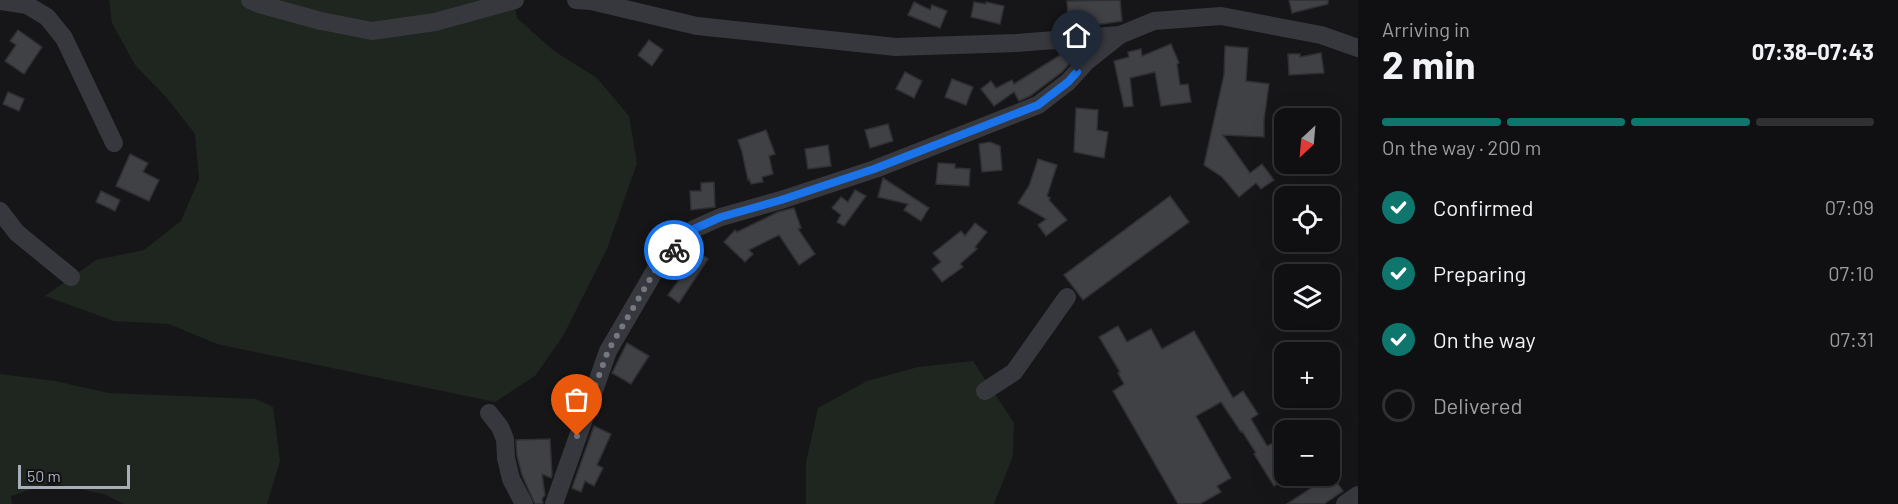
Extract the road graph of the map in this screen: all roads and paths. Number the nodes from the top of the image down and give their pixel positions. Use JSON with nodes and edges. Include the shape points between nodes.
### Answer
{"nodes":[{"id":1,"x":250,"y":0,"type":"edge"},
{"id":2,"x":515,"y":0,"type":"edge"},
{"id":3,"x":576,"y":0,"type":"edge"},
{"id":4,"x":0,"y":1,"type":"edge"},
{"id":5,"x":1120,"y":35,"type":"junction"},
{"id":6,"x":1358,"y":48,"type":"edge"},
{"id":7,"x":114,"y":143,"type":"dead end"},
{"id":8,"x":0,"y":212,"type":"edge"},
{"id":9,"x":71,"y":277,"type":"dead end"},
{"id":10,"x":1067,"y":297,"type":"dead end"},
{"id":11,"x":985,"y":391,"type":"dead end"},
{"id":12,"x":489,"y":413,"type":"dead end"},
{"id":13,"x":1358,"y":495,"type":"edge"},
{"id":14,"x":524,"y":504,"type":"edge"},
{"id":15,"x":554,"y":504,"type":"edge"},
{"id":16,"x":1345,"y":504,"type":"edge"}],
"edges":[{"from":1,"to":2,"type":"street","via":[[372,31],[435,22]]},
{"from":3,"to":5,"type":"street","via":[[697,26],[896,46]]},
{"from":4,"to":7,"type":"street","via":[[27,5],[47,17],[64,38]]},
{"from":5,"to":6,"type":"street","via":[[1154,21],[1221,16],[1321,35]]},
{"from":5,"to":15,"type":"street","via":[[1038,105],[874,169],[694,229],[657,267],[608,351]]},
{"from":8,"to":9,"type":"street","via":[[17,233]]},
{"from":10,"to":11,"type":"street","via":[[1014,372]]},
{"from":12,"to":14,"type":"street","via":[[505,439],[511,479]]},
{"from":13,"to":16,"type":"street"}]}
